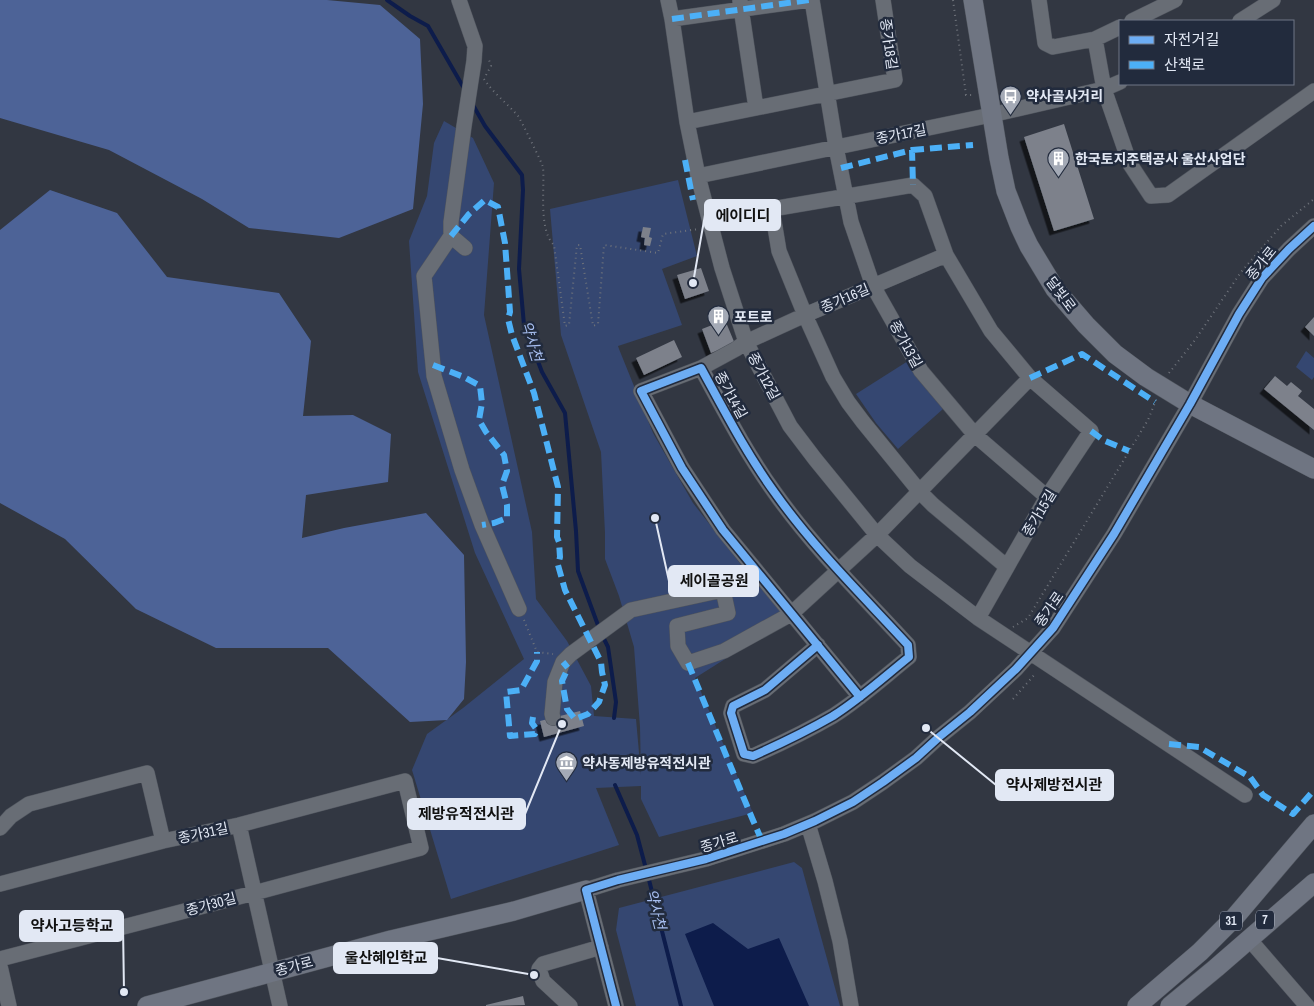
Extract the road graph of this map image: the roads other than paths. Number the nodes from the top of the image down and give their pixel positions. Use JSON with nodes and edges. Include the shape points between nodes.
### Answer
{"nodes":[{"id":1,"x":458,"y":0,"type":"edge"},
{"id":2,"x":668,"y":0,"type":"edge"},
{"id":3,"x":810,"y":0,"type":"edge"},
{"id":4,"x":883,"y":0,"type":"edge"},
{"id":5,"x":973,"y":0,"type":"edge"},
{"id":6,"x":1039,"y":0,"type":"edge"},
{"id":7,"x":1175,"y":0,"type":"edge"},
{"id":8,"x":1273,"y":0,"type":"edge"},
{"id":9,"x":741,"y":5,"type":"edge"},
{"id":10,"x":672,"y":19,"type":"junction"},
{"id":11,"x":1134,"y":20,"type":"edge"},
{"id":12,"x":1242,"y":20,"type":"edge"},
{"id":13,"x":1119,"y":27,"type":"edge"},
{"id":14,"x":1095,"y":39,"type":"junction"},
{"id":15,"x":1119,"y":82,"type":"edge"},
{"id":16,"x":1104,"y":89,"type":"junction"},
{"id":17,"x":1314,"y":92,"type":"edge"},
{"id":18,"x":828,"y":94,"type":"junction"},
{"id":19,"x":756,"y":108,"type":"junction"},
{"id":20,"x":991,"y":115,"type":"junction"},
{"id":21,"x":687,"y":122,"type":"junction"},
{"id":22,"x":836,"y":147,"type":"junction"},
{"id":23,"x":698,"y":176,"type":"junction"},
{"id":24,"x":847,"y":196,"type":"junction"},
{"id":25,"x":1314,"y":226,"type":"edge"},
{"id":26,"x":451,"y":236,"type":"junction"},
{"id":27,"x":465,"y":248,"type":"dead end"},
{"id":28,"x":946,"y":255,"type":"junction"},
{"id":29,"x":873,"y":286,"type":"junction"},
{"id":30,"x":805,"y":315,"type":"junction"},
{"id":31,"x":746,"y":342,"type":"junction"},
{"id":32,"x":702,"y":368,"type":"junction"},
{"id":33,"x":1030,"y":378,"type":"junction"},
{"id":34,"x":1190,"y":404,"type":"junction"},
{"id":35,"x":975,"y":435,"type":"junction"},
{"id":36,"x":1314,"y":469,"type":"edge"},
{"id":37,"x":920,"y":492,"type":"junction"},
{"id":38,"x":1047,"y":497,"type":"junction"},
{"id":39,"x":877,"y":535,"type":"junction"},
{"id":40,"x":1007,"y":567,"type":"junction"},
{"id":41,"x":838,"y":571,"type":"junction"},
{"id":42,"x":519,"y":609,"type":"road end"},
{"id":43,"x":791,"y":614,"type":"junction"},
{"id":44,"x":978,"y":618,"type":"junction"},
{"id":45,"x":818,"y":645,"type":"junction"},
{"id":46,"x":1030,"y":653,"type":"junction"},
{"id":47,"x":860,"y":697,"type":"junction"},
{"id":48,"x":553,"y":718,"type":"dead end"},
{"id":49,"x":1246,"y":795,"type":"dead end"},
{"id":50,"x":808,"y":824,"type":"junction"},
{"id":51,"x":1314,"y":824,"type":"edge"},
{"id":52,"x":239,"y":825,"type":"junction"},
{"id":53,"x":0,"y":828,"type":"edge"},
{"id":54,"x":163,"y":842,"type":"junction"},
{"id":55,"x":421,"y":848,"type":"joint"},
{"id":56,"x":1314,"y":872,"type":"edge"},
{"id":57,"x":1314,"y":882,"type":"edge"},
{"id":58,"x":0,"y":884,"type":"edge"},
{"id":59,"x":586,"y":890,"type":"junction"},
{"id":60,"x":254,"y":893,"type":"junction"},
{"id":61,"x":1249,"y":939,"type":"junction"},
{"id":62,"x":601,"y":947,"type":"junction"},
{"id":63,"x":0,"y":959,"type":"edge"},
{"id":64,"x":0,"y":966,"type":"edge"},
{"id":65,"x":1216,"y":968,"type":"junction"},
{"id":66,"x":272,"y":972,"type":"junction"},
{"id":67,"x":9,"y":1006,"type":"edge"},
{"id":68,"x":146,"y":1006,"type":"edge"},
{"id":69,"x":280,"y":1006,"type":"edge"},
{"id":70,"x":570,"y":1006,"type":"edge"},
{"id":71,"x":616,"y":1006,"type":"edge"},
{"id":72,"x":851,"y":1006,"type":"edge"},
{"id":73,"x":1137,"y":1006,"type":"edge"},
{"id":74,"x":1170,"y":1006,"type":"edge"},
{"id":75,"x":1307,"y":1006,"type":"edge"}],
"edges":[{"from":1,"to":26,"type":"street","via":[[475,46]]},
{"from":2,"to":10,"type":"street","name":"종가12길"},
{"from":3,"to":9,"type":"street"},
{"from":3,"to":18,"type":"street"},
{"from":4,"to":18,"type":"street","name":"종가18길","via":[[895,80]]},
{"from":5,"to":20,"type":"main road","name":"달빛로"},
{"from":6,"to":14,"type":"street","via":[[1045,43],[1053,47]]},
{"from":7,"to":11,"type":"street"},
{"from":8,"to":12,"type":"street"},
{"from":9,"to":10,"type":"street"},
{"from":9,"to":19,"type":"street"},
{"from":10,"to":21,"type":"street","name":"종가12길"},
{"from":13,"to":14,"type":"street"},
{"from":14,"to":16,"type":"street"},
{"from":15,"to":16,"type":"street","name":"종가17길"},
{"from":16,"to":17,"type":"street","via":[[1130,164],[1151,196],[1168,195]]},
{"from":16,"to":20,"type":"street","name":"종가17길"},
{"from":18,"to":19,"type":"street","name":"종가18길"},
{"from":18,"to":22,"type":"street","name":"종가13길"},
{"from":19,"to":21,"type":"street","name":"종가18길"},
{"from":20,"to":22,"type":"street","name":"종가17길"},
{"from":20,"to":34,"type":"main road","name":"달빛로","via":[[1012,208],[1047,276],[1070,307],[1109,348],[1146,377]]},
{"from":21,"to":23,"type":"street","name":"종가12길"},
{"from":22,"to":23,"type":"street","name":"종가17길"},
{"from":22,"to":24,"type":"street","name":"종가13길"},
{"from":23,"to":31,"type":"street","name":"종가12길"},
{"from":24,"to":28,"type":"street","name":"종가15길","via":[[913,185],[926,196]]},
{"from":24,"to":29,"type":"street","name":"종가13길","via":[[851,222]]},
{"from":24,"to":30,"type":"street","via":[[772,209],[779,251]]},
{"from":25,"to":34,"type":"street","name":"종가로","via":[[1262,278]]},
{"from":26,"to":27,"type":"street"},
{"from":26,"to":42,"type":"street","via":[[424,276],[434,376],[482,525]]},
{"from":28,"to":29,"type":"street","name":"종가16길"},
{"from":28,"to":33,"type":"street","name":"종가15길","via":[[991,331]]},
{"from":29,"to":30,"type":"street","name":"종가16길"},
{"from":29,"to":35,"type":"street","name":"종가13길","via":[[921,371]]},
{"from":30,"to":31,"type":"street","name":"종가16길"},
{"from":30,"to":37,"type":"street","via":[[848,402]]},
{"from":31,"to":32,"type":"street","name":"종가14길"},
{"from":31,"to":39,"type":"street","name":"종가12길","via":[[790,426]]},
{"from":32,"to":41,"type":"street","name":"종가14길","via":[[742,443],[774,492]]},
{"from":32,"to":43,"type":"street","name":"종가14길","via":[[641,391],[682,468],[723,530]]},
{"from":33,"to":35,"type":"street"},
{"from":33,"to":38,"type":"street","name":"종가15길","via":[[1091,431]]},
{"from":34,"to":36,"type":"main road","name":"달빛로"},
{"from":34,"to":46,"type":"street","name":"종가로","via":[[1114,534],[1052,628]]},
{"from":35,"to":37,"type":"street"},
{"from":35,"to":38,"type":"street","name":"종가13길"},
{"from":37,"to":39,"type":"street"},
{"from":37,"to":40,"type":"street"},
{"from":38,"to":40,"type":"street","name":"종가15길"},
{"from":39,"to":41,"type":"street"},
{"from":39,"to":44,"type":"street","name":"종가12길","via":[[910,566]]},
{"from":40,"to":44,"type":"street","name":"종가15길"},
{"from":41,"to":43,"type":"street"},
{"from":41,"to":47,"type":"street","name":"종가14길","via":[[908,644],[909,657]]},
{"from":43,"to":45,"type":"street","name":"종가14길"},
{"from":43,"to":48,"type":"street","via":[[724,651],[688,663],[678,646],[677,626],[728,613],[723,590],[631,610],[567,658],[555,682]]},
{"from":44,"to":46,"type":"street","name":"종가12길"},
{"from":45,"to":47,"type":"street","name":"종가14길"},
{"from":45,"to":47,"type":"street","name":"종가14길","via":[[765,690],[733,706],[731,713],[744,754],[753,756],[799,735]]},
{"from":46,"to":49,"type":"street"},
{"from":46,"to":50,"type":"street","name":"종가로","via":[[1016,670],[916,758],[853,802]]},
{"from":50,"to":59,"type":"street","name":"종가로","via":[[745,847]]},
{"from":50,"to":72,"type":"street","via":[[838,932]]},
{"from":51,"to":73,"type":"main road","number":"31","via":[[1234,918]]},
{"from":52,"to":54,"type":"street","name":"종가31길"},
{"from":52,"to":55,"type":"street","name":"종가31길","via":[[405,781]]},
{"from":52,"to":60,"type":"street"},
{"from":53,"to":54,"type":"street","via":[[29,804],[147,774]]},
{"from":54,"to":58,"type":"street","name":"종가31길"},
{"from":55,"to":60,"type":"street","name":"종가30길"},
{"from":56,"to":65,"type":"main road","number":"7"},
{"from":57,"to":61,"type":"main road","number":"31"},
{"from":59,"to":62,"type":"street"},
{"from":59,"to":66,"type":"main road","name":"종가로"},
{"from":60,"to":63,"type":"street","name":"종가30길"},
{"from":60,"to":66,"type":"street"},
{"from":61,"to":65,"type":"main road","number":"31"},
{"from":61,"to":75,"type":"street"},
{"from":62,"to":70,"type":"street","via":[[543,964],[539,969],[543,981]]},
{"from":62,"to":71,"type":"street"},
{"from":64,"to":67,"type":"street"},
{"from":65,"to":74,"type":"main road","number":"31"},
{"from":66,"to":68,"type":"main road","name":"종가로"},
{"from":66,"to":69,"type":"street"}]}
